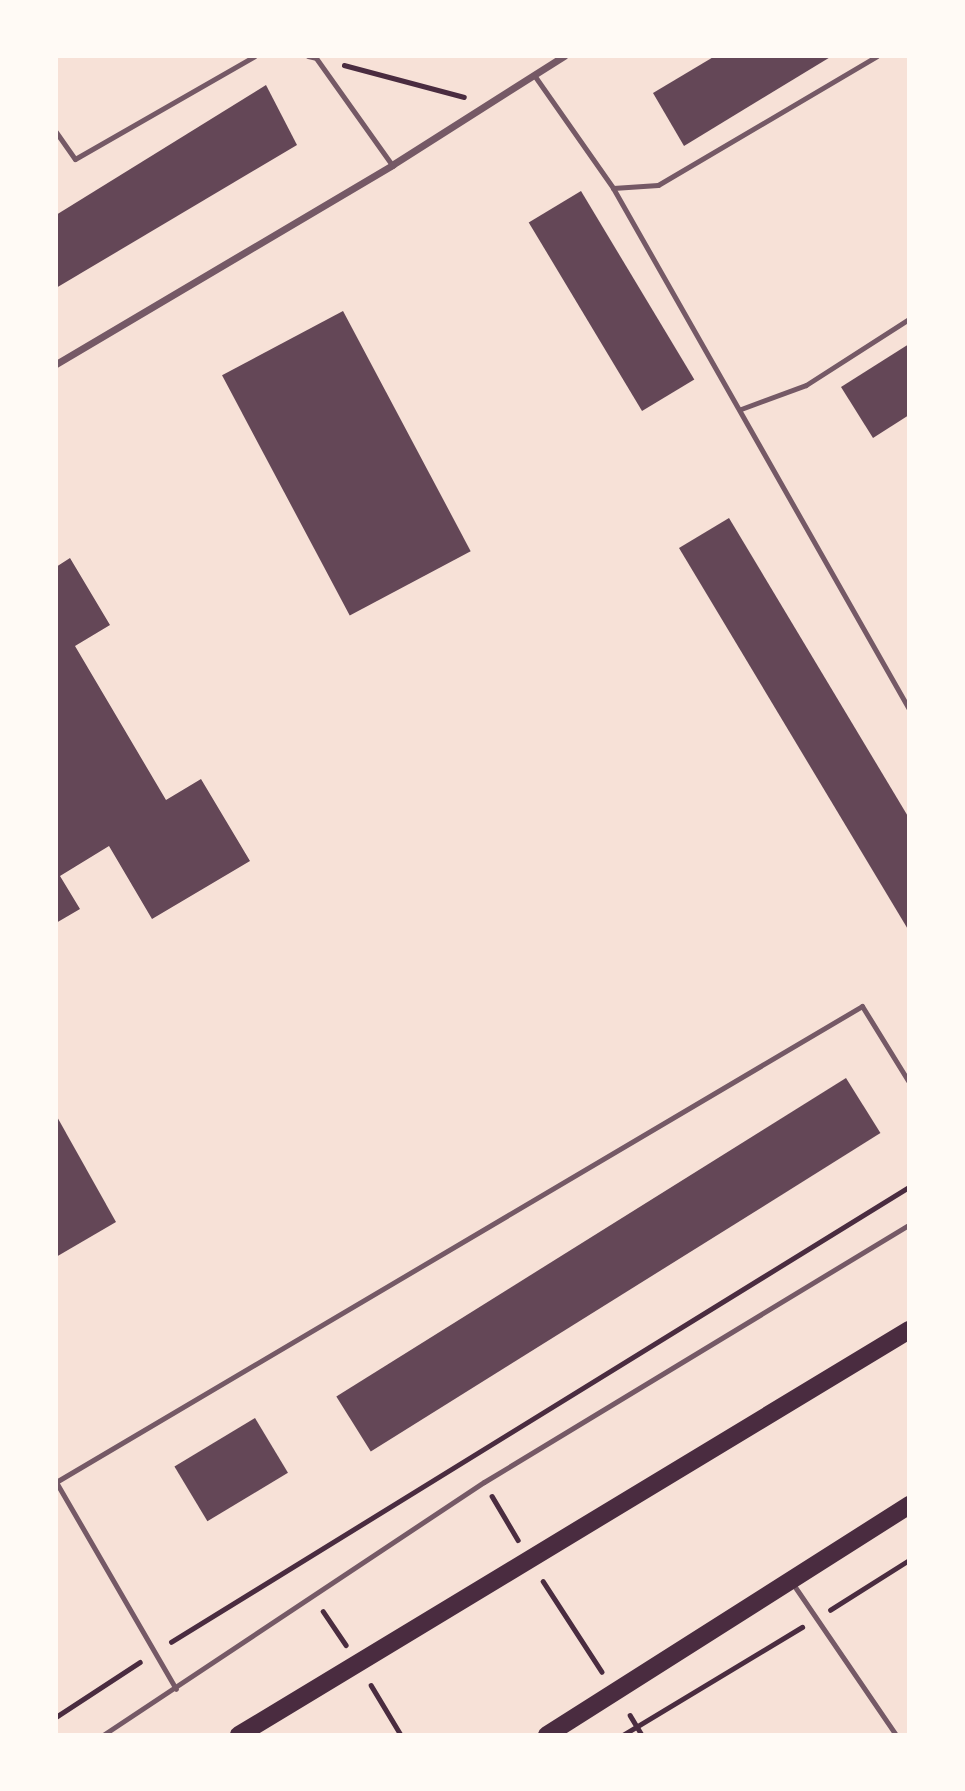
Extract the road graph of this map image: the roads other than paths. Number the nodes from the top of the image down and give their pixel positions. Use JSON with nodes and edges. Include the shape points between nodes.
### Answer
{"nodes":[{"id":1,"x":255,"y":56,"type":"edge"},
{"id":2,"x":308,"y":56,"type":"edge"},
{"id":3,"x":564,"y":56,"type":"edge"},
{"id":4,"x":877,"y":56,"type":"edge"},
{"id":5,"x":534,"y":75,"type":"junction"},
{"id":6,"x":56,"y":132,"type":"edge"},
{"id":7,"x":392,"y":165,"type":"junction"},
{"id":8,"x":613,"y":188,"type":"junction"},
{"id":9,"x":909,"y":318,"type":"edge"},
{"id":10,"x":56,"y":364,"type":"edge"},
{"id":11,"x":741,"y":409,"type":"junction"},
{"id":12,"x":909,"y":709,"type":"edge"},
{"id":13,"x":909,"y":1082,"type":"edge"},
{"id":14,"x":909,"y":1225,"type":"edge"},
{"id":15,"x":909,"y":1330,"type":"edge"},
{"id":16,"x":56,"y":1482,"type":"edge"},
{"id":17,"x":909,"y":1505,"type":"edge"},
{"id":18,"x":791,"y":1581,"type":"junction"},
{"id":19,"x":176,"y":1689,"type":"junction"},
{"id":20,"x":103,"y":1735,"type":"edge"},
{"id":21,"x":239,"y":1735,"type":"edge"},
{"id":22,"x":547,"y":1735,"type":"edge"},
{"id":23,"x":896,"y":1735,"type":"edge"}],
"edges":[{"from":1,"to":6,"type":"lane","via":[[75,159]]},
{"from":2,"to":7,"type":"lane","via":[[316,58]]},
{"from":3,"to":5,"type":"street"},
{"from":4,"to":8,"type":"lane","via":[[658,185]]},
{"from":5,"to":7,"type":"street"},
{"from":5,"to":8,"type":"lane"},
{"from":7,"to":10,"type":"street"},
{"from":8,"to":11,"type":"lane"},
{"from":9,"to":11,"type":"lane","via":[[806,385]]},
{"from":11,"to":12,"type":"lane"},
{"from":13,"to":16,"type":"lane","via":[[862,1006]]},
{"from":14,"to":19,"type":"lane","via":[[484,1482]]},
{"from":15,"to":21,"type":"main road"},
{"from":16,"to":19,"type":"lane"},
{"from":17,"to":18,"type":"main road"},
{"from":18,"to":22,"type":"main road"},
{"from":18,"to":23,"type":"lane"},
{"from":19,"to":20,"type":"lane"}]}
